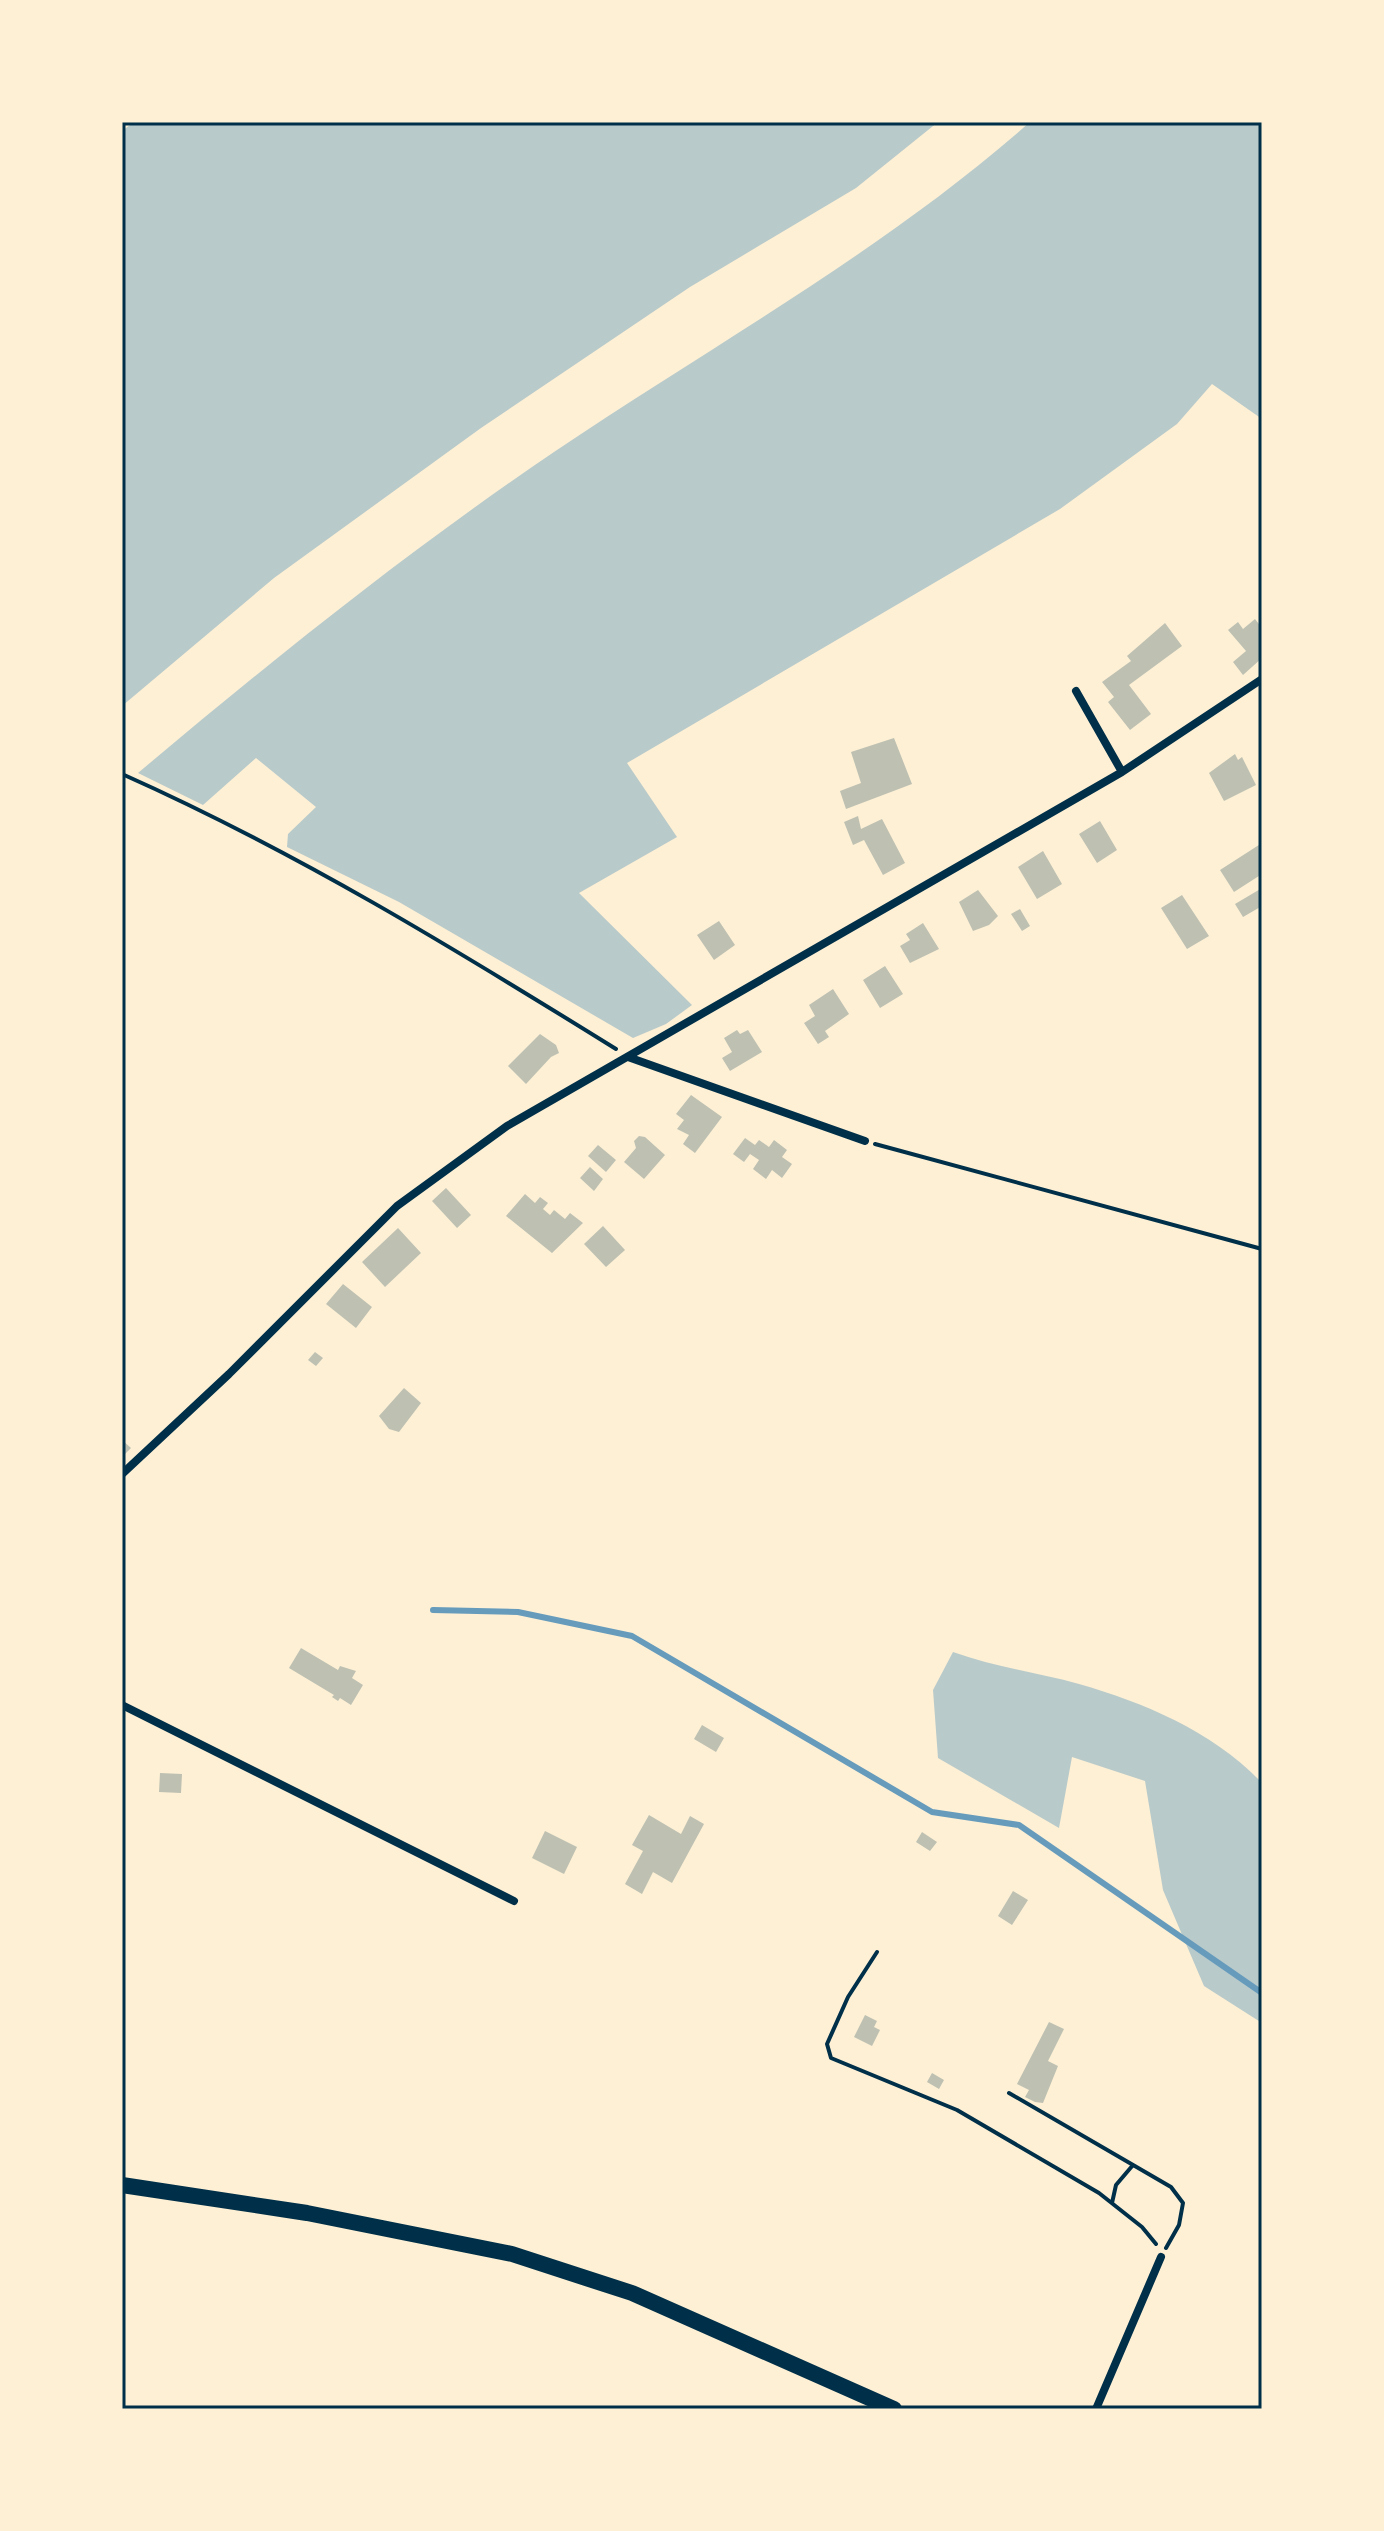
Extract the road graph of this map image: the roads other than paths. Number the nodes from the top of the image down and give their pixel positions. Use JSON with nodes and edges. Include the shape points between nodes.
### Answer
{"nodes":[{"id":1,"x":1262,"y":679,"type":"edge"},
{"id":2,"x":1076,"y":691,"type":"dead end"},
{"id":3,"x":1122,"y":772,"type":"junction"},
{"id":4,"x":628,"y":1057,"type":"junction"},
{"id":5,"x":865,"y":1141,"type":"road end"},
{"id":6,"x":122,"y":1474,"type":"edge"},
{"id":7,"x":122,"y":1705,"type":"edge"},
{"id":8,"x":514,"y":1901,"type":"dead end"},
{"id":9,"x":122,"y":2185,"type":"edge"},
{"id":10,"x":1161,"y":2257,"type":"road end"},
{"id":11,"x":894,"y":2409,"type":"edge"},
{"id":12,"x":1096,"y":2409,"type":"edge"}],
"edges":[{"from":1,"to":3,"type":"street"},
{"from":2,"to":3,"type":"street"},
{"from":3,"to":4,"type":"street"},
{"from":4,"to":5,"type":"street"},
{"from":4,"to":6,"type":"street","via":[[507,1126],[397,1206]]},
{"from":7,"to":8,"type":"street"},
{"from":9,"to":11,"type":"main road","via":[[457,2240],[552,2265],[632,2293]]},
{"from":10,"to":12,"type":"street"}]}
